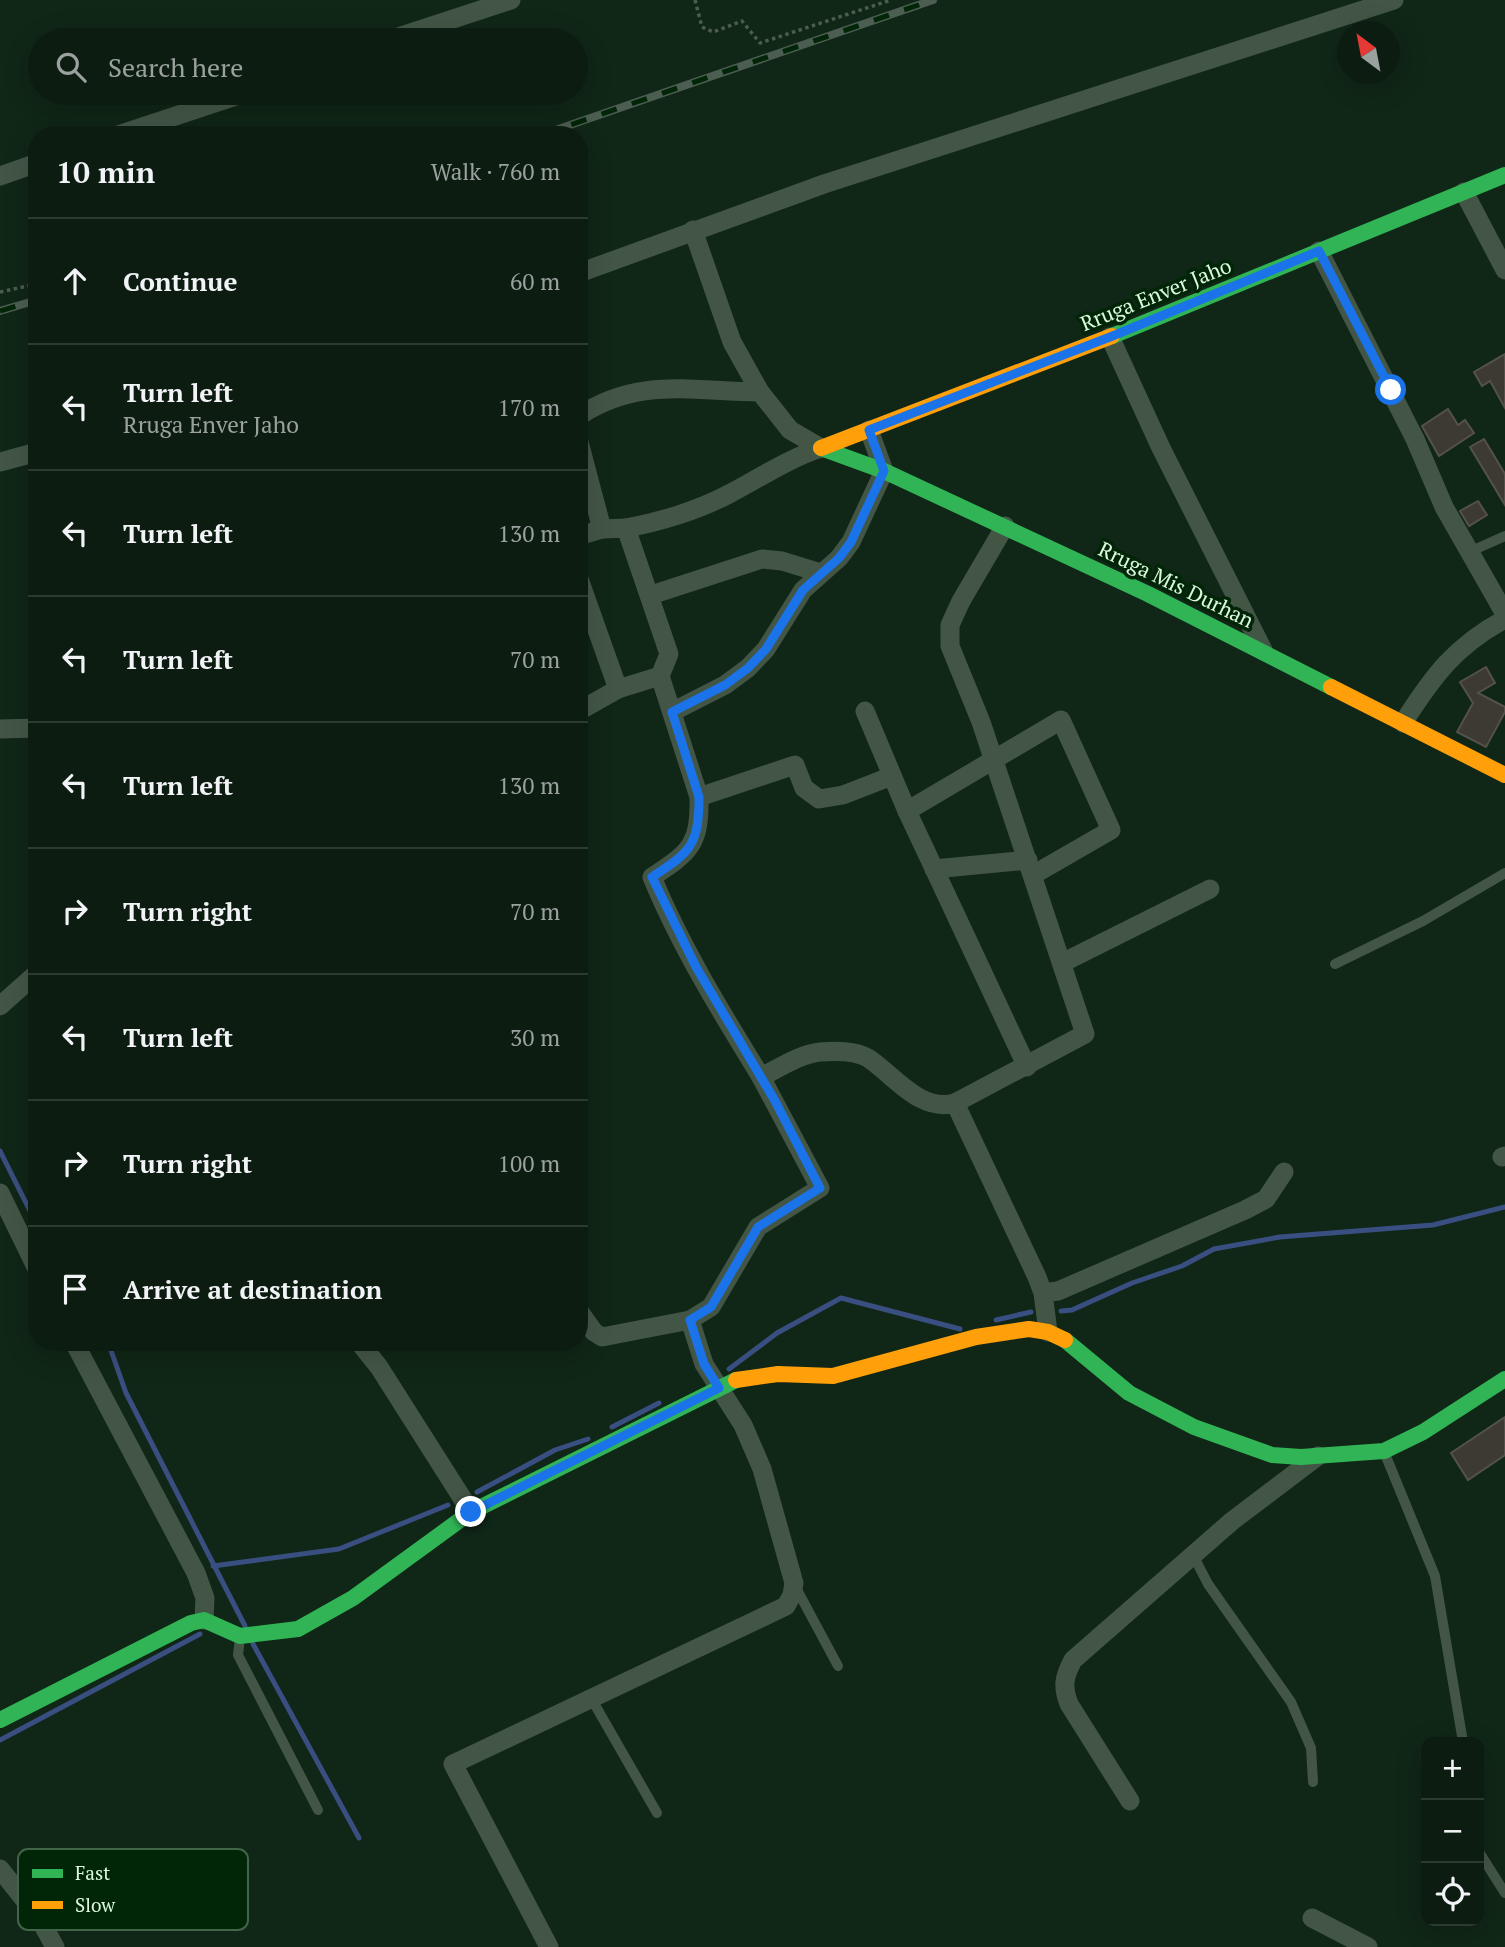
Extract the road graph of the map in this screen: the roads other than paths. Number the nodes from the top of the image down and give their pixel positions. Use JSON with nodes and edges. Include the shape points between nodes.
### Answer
{"nodes":[{"id":1,"x":511,"y":0,"type":"edge"},
{"id":2,"x":1394,"y":0,"type":"edge"},
{"id":3,"x":426,"y":28,"type":"edge"},
{"id":4,"x":209,"y":105,"type":"edge"},
{"id":5,"x":145,"y":126,"type":"edge"},
{"id":6,"x":28,"y":166,"type":"edge"},
{"id":7,"x":1505,"y":174,"type":"edge"},
{"id":8,"x":0,"y":176,"type":"edge"},
{"id":9,"x":1464,"y":192,"type":"junction"},
{"id":10,"x":693,"y":230,"type":"junction"},
{"id":11,"x":1319,"y":251,"type":"junction"},
{"id":12,"x":588,"y":270,"type":"edge"},
{"id":13,"x":1505,"y":270,"type":"edge"},
{"id":14,"x":1110,"y":337,"type":"junction"},
{"id":15,"x":760,"y":392,"type":"junction"},
{"id":16,"x":588,"y":410,"type":"edge"},
{"id":17,"x":869,"y":430,"type":"junction"},
{"id":18,"x":821,"y":448,"type":"junction"},
{"id":19,"x":28,"y":454,"type":"edge"},
{"id":20,"x":0,"y":462,"type":"edge"},
{"id":21,"x":884,"y":471,"type":"junction"},
{"id":22,"x":588,"y":476,"type":"edge"},
{"id":23,"x":1004,"y":526,"type":"junction"},
{"id":24,"x":602,"y":528,"type":"junction"},
{"id":25,"x":626,"y":528,"type":"junction"},
{"id":26,"x":588,"y":533,"type":"edge"},
{"id":27,"x":1505,"y":536,"type":"edge"},
{"id":28,"x":1469,"y":552,"type":"junction"},
{"id":29,"x":821,"y":573,"type":"junction"},
{"id":30,"x":651,"y":595,"type":"junction"},
{"id":31,"x":588,"y":604,"type":"edge"},
{"id":32,"x":1505,"y":617,"type":"edge"},
{"id":33,"x":1263,"y":650,"type":"junction"},
{"id":34,"x":660,"y":676,"type":"junction"},
{"id":35,"x":618,"y":689,"type":"junction"},
{"id":36,"x":588,"y":706,"type":"edge"},
{"id":37,"x":865,"y":711,"type":"dead end"},
{"id":38,"x":672,"y":712,"type":"junction"},
{"id":39,"x":1403,"y":723,"type":"junction"},
{"id":40,"x":0,"y":729,"type":"edge"},
{"id":41,"x":28,"y":729,"type":"edge"},
{"id":42,"x":995,"y":762,"type":"junction"},
{"id":43,"x":1505,"y":775,"type":"edge"},
{"id":44,"x":892,"y":776,"type":"junction"},
{"id":45,"x":699,"y":797,"type":"junction"},
{"id":46,"x":907,"y":811,"type":"junction"},
{"id":47,"x":1030,"y":868,"type":"junction"},
{"id":48,"x":934,"y":869,"type":"junction"},
{"id":49,"x":1505,"y":873,"type":"edge"},
{"id":50,"x":1210,"y":889,"type":"dead end"},
{"id":51,"x":1062,"y":963,"type":"junction"},
{"id":52,"x":1335,"y":964,"type":"dead end"},
{"id":53,"x":28,"y":981,"type":"edge"},
{"id":54,"x":0,"y":1006,"type":"edge"},
{"id":55,"x":1027,"y":1067,"type":"junction"},
{"id":56,"x":761,"y":1077,"type":"junction"},
{"id":57,"x":955,"y":1102,"type":"junction"},
{"id":58,"x":1284,"y":1172,"type":"dead end"},
{"id":59,"x":0,"y":1193,"type":"edge"},
{"id":60,"x":28,"y":1251,"type":"edge"},
{"id":61,"x":1043,"y":1293,"type":"junction"},
{"id":62,"x":690,"y":1320,"type":"junction"},
{"id":63,"x":588,"y":1324,"type":"edge"},
{"id":64,"x":1048,"y":1332,"type":"junction"},
{"id":65,"x":79,"y":1351,"type":"edge"},
{"id":66,"x":366,"y":1351,"type":"edge"},
{"id":67,"x":1505,"y":1379,"type":"edge"},
{"id":68,"x":719,"y":1388,"type":"junction"},
{"id":69,"x":1384,"y":1451,"type":"junction"},
{"id":70,"x":1318,"y":1456,"type":"junction"},
{"id":71,"x":471,"y":1512,"type":"junction"},
{"id":72,"x":1194,"y":1557,"type":"junction"},
{"id":73,"x":793,"y":1583,"type":"junction"},
{"id":74,"x":204,"y":1620,"type":"junction"},
{"id":75,"x":240,"y":1636,"type":"junction"},
{"id":76,"x":838,"y":1666,"type":"dead end"},
{"id":77,"x":591,"y":1698,"type":"junction"},
{"id":78,"x":0,"y":1720,"type":"edge"},
{"id":79,"x":1462,"y":1737,"type":"edge"},
{"id":80,"x":1313,"y":1782,"type":"dead end"},
{"id":81,"x":1130,"y":1801,"type":"dead end"},
{"id":82,"x":318,"y":1811,"type":"dead end"},
{"id":83,"x":657,"y":1813,"type":"dead end"},
{"id":84,"x":1484,"y":1860,"type":"edge"},
{"id":85,"x":0,"y":1869,"type":"edge"},
{"id":86,"x":18,"y":1892,"type":"edge"},
{"id":87,"x":1505,"y":1893,"type":"edge"},
{"id":88,"x":1312,"y":1918,"type":"dead end"},
{"id":89,"x":46,"y":1930,"type":"edge"},
{"id":90,"x":55,"y":1947,"type":"edge"},
{"id":91,"x":549,"y":1947,"type":"edge"},
{"id":92,"x":1368,"y":1947,"type":"edge"}],
"edges":[{"from":1,"to":3,"type":"street"},
{"from":2,"to":10,"type":"street"},
{"from":4,"to":5,"type":"street"},
{"from":6,"to":8,"type":"street"},
{"from":7,"to":9,"type":"street","name":"Rruga Enver Jaho"},
{"from":9,"to":11,"type":"street","name":"Rruga Enver Jaho"},
{"from":9,"to":13,"type":"street"},
{"from":10,"to":12,"type":"street"},
{"from":10,"to":15,"type":"street","via":[[732,342]]},
{"from":11,"to":14,"type":"street","name":"Rruga Enver Jaho"},
{"from":11,"to":28,"type":"street"},
{"from":14,"to":17,"type":"street","name":"Rruga Enver Jaho"},
{"from":14,"to":33,"type":"street"},
{"from":15,"to":16,"type":"street","via":[[682,387],[604,399]]},
{"from":15,"to":18,"type":"street","via":[[790,430]]},
{"from":17,"to":18,"type":"street","name":"Rruga Enver Jaho"},
{"from":17,"to":21,"type":"street"},
{"from":18,"to":21,"type":"street","name":"Rruga Mis Durhan"},
{"from":18,"to":25,"type":"street","via":[[795,457],[725,496]]},
{"from":19,"to":20,"type":"street"},
{"from":21,"to":23,"type":"street","name":"Rruga Mis Durhan"},
{"from":21,"to":29,"type":"street","via":[[851,542]]},
{"from":22,"to":24,"type":"street"},
{"from":23,"to":33,"type":"street","name":"Rruga Mis Durhan"},
{"from":23,"to":42,"type":"street","via":[[950,625],[956,666]]},
{"from":24,"to":25,"type":"street"},
{"from":24,"to":26,"type":"street"},
{"from":25,"to":30,"type":"street"},
{"from":27,"to":28,"type":"lane"},
{"from":28,"to":32,"type":"street"},
{"from":29,"to":30,"type":"street","via":[[762,559]]},
{"from":29,"to":38,"type":"street","via":[[792,604],[766,649],[748,668]]},
{"from":30,"to":34,"type":"street","via":[[669,654]]},
{"from":31,"to":35,"type":"street"},
{"from":32,"to":39,"type":"street","via":[[1455,652],[1432,677]]},
{"from":33,"to":39,"type":"street","name":"Rruga Mis Durhan"},
{"from":34,"to":35,"type":"street"},
{"from":34,"to":38,"type":"street"},
{"from":35,"to":36,"type":"street"},
{"from":37,"to":44,"type":"street"},
{"from":38,"to":45,"type":"street"},
{"from":39,"to":43,"type":"street","name":"Rruga Mis Durhan"},
{"from":40,"to":41,"type":"street"},
{"from":42,"to":46,"type":"street"},
{"from":42,"to":47,"type":"street"},
{"from":42,"to":47,"type":"street","via":[[1061,720],[1111,830]]},
{"from":44,"to":45,"type":"street","via":[[819,799],[804,788],[795,765]]},
{"from":44,"to":46,"type":"street"},
{"from":45,"to":56,"type":"street","via":[[687,854],[652,877],[696,967]]},
{"from":46,"to":48,"type":"street"},
{"from":47,"to":48,"type":"street"},
{"from":47,"to":51,"type":"street"},
{"from":48,"to":55,"type":"street"},
{"from":49,"to":52,"type":"lane","via":[[1423,921]]},
{"from":50,"to":51,"type":"street"},
{"from":51,"to":55,"type":"street","via":[[1086,1034]]},
{"from":53,"to":54,"type":"street"},
{"from":55,"to":57,"type":"street"},
{"from":56,"to":57,"type":"street","via":[[818,1052],[851,1052],[866,1057],[927,1102]]},
{"from":56,"to":62,"type":"street","via":[[820,1188],[758,1227],[711,1307]]},
{"from":57,"to":61,"type":"street"},
{"from":58,"to":61,"type":"street","via":[[1266,1199],[1245,1210],[1058,1291]]},
{"from":59,"to":60,"type":"street"},
{"from":61,"to":64,"type":"street"},
{"from":62,"to":63,"type":"street","via":[[602,1337]]},
{"from":62,"to":68,"type":"street","via":[[704,1364]]},
{"from":64,"to":68,"type":"street","via":[[1029,1329],[975,1337],[833,1376],[755,1375]]},
{"from":64,"to":70,"type":"street","via":[[1089,1357],[1129,1393],[1194,1427],[1272,1455]]},
{"from":65,"to":74,"type":"street","via":[[197,1573],[205,1598]]},
{"from":66,"to":71,"type":"street"},
{"from":67,"to":69,"type":"street","via":[[1423,1432]]},
{"from":68,"to":71,"type":"street"},
{"from":68,"to":73,"type":"street","via":[[743,1425],[762,1469]]},
{"from":69,"to":70,"type":"street"},
{"from":69,"to":79,"type":"lane","via":[[1435,1576]]},
{"from":70,"to":72,"type":"street","via":[[1232,1521]]},
{"from":71,"to":75,"type":"street","via":[[353,1598],[310,1622],[275,1634]]},
{"from":72,"to":80,"type":"lane","via":[[1291,1702],[1311,1748]]},
{"from":72,"to":81,"type":"street","via":[[1081,1653],[1064,1676],[1069,1704]]},
{"from":73,"to":76,"type":"lane"},
{"from":73,"to":77,"type":"street","via":[[786,1606]]},
{"from":74,"to":75,"type":"street"},
{"from":74,"to":78,"type":"street","via":[[172,1631]]},
{"from":75,"to":82,"type":"lane","via":[[238,1655]]},
{"from":77,"to":83,"type":"lane"},
{"from":77,"to":91,"type":"street","via":[[453,1764]]},
{"from":84,"to":87,"type":"lane"},
{"from":85,"to":86,"type":"street"},
{"from":88,"to":92,"type":"street"},
{"from":89,"to":90,"type":"street"}]}
